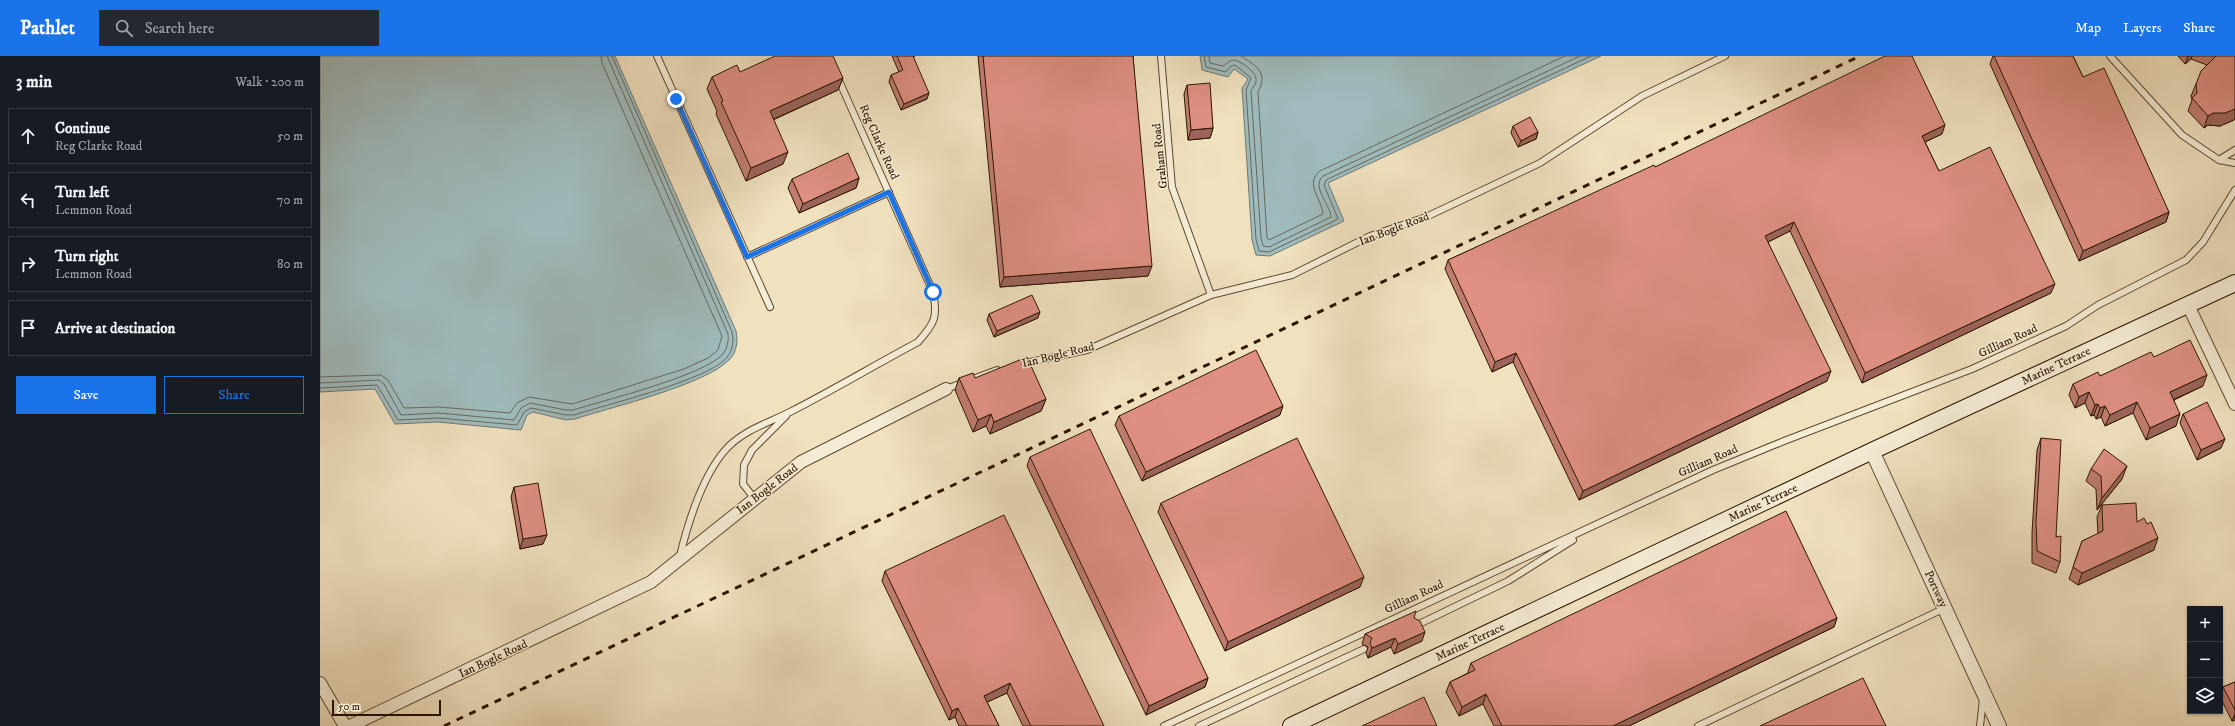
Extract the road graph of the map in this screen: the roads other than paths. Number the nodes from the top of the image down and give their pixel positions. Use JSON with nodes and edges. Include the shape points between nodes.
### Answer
{"nodes":[{"id":1,"x":657,"y":56,"type":"edge"},
{"id":2,"x":1161,"y":56,"type":"edge"},
{"id":3,"x":1725,"y":56,"type":"edge"},
{"id":4,"x":2110,"y":56,"type":"edge"},
{"id":5,"x":835,"y":70,"type":"edge"},
{"id":6,"x":2235,"y":150,"type":"edge"},
{"id":7,"x":2219,"y":160,"type":"junction"},
{"id":8,"x":2235,"y":163,"type":"edge"},
{"id":9,"x":2235,"y":190,"type":"edge"},
{"id":10,"x":889,"y":192,"type":"junction"},
{"id":11,"x":747,"y":257,"type":"junction"},
{"id":12,"x":2235,"y":283,"type":"edge"},
{"id":13,"x":1211,"y":295,"type":"junction"},
{"id":14,"x":2188,"y":305,"type":"junction"},
{"id":15,"x":770,"y":307,"type":"dead end"},
{"id":16,"x":1010,"y":367,"type":"edge"},
{"id":17,"x":1004,"y":368,"type":"edge"},
{"id":18,"x":946,"y":389,"type":"joint"},
{"id":19,"x":2235,"y":404,"type":"edge"},
{"id":20,"x":789,"y":413,"type":"junction"},
{"id":21,"x":1872,"y":451,"type":"junction"},
{"id":22,"x":754,"y":498,"type":"junction"},
{"id":23,"x":1591,"y":529,"type":"junction"},
{"id":24,"x":679,"y":560,"type":"junction"},
{"id":25,"x":1945,"y":608,"type":"junction"},
{"id":26,"x":1415,"y":626,"type":"edge"},
{"id":27,"x":1364,"y":649,"type":"dead end"},
{"id":28,"x":320,"y":683,"type":"edge"},
{"id":29,"x":1984,"y":694,"type":"junction"},
{"id":30,"x":345,"y":726,"type":"edge"},
{"id":31,"x":350,"y":726,"type":"edge"},
{"id":32,"x":1164,"y":726,"type":"edge"},
{"id":33,"x":1199,"y":726,"type":"edge"},
{"id":34,"x":1291,"y":726,"type":"edge"},
{"id":35,"x":1698,"y":726,"type":"edge"},
{"id":36,"x":1980,"y":726,"type":"edge"},
{"id":37,"x":1999,"y":726,"type":"edge"}],
"edges":[{"from":1,"to":11,"type":"lane"},
{"from":2,"to":13,"type":"lane","name":"Graham Road","via":[[1172,186]]},
{"from":3,"to":13,"type":"lane","name":"Ian Bogle Road","via":[[1642,96],[1540,162],[1426,217],[1370,236],[1292,275]]},
{"from":4,"to":7,"type":"lane","via":[[2182,135]]},
{"from":5,"to":10,"type":"lane","name":"Reg Clarke Road"},
{"from":6,"to":7,"type":"lane"},
{"from":7,"to":8,"type":"lane"},
{"from":9,"to":23,"type":"lane","name":"Gilliam Road","via":[[2203,242],[2186,260],[2098,305],[2066,326],[1972,370],[1784,440],[1713,470]]},
{"from":10,"to":11,"type":"lane"},
{"from":10,"to":20,"type":"lane","name":"Reg Clarke Road","via":[[933,292],[937,311],[930,328],[918,342]]},
{"from":11,"to":15,"type":"lane"},
{"from":12,"to":14,"type":"main road","name":"Marine Terrace"},
{"from":13,"to":16,"type":"lane","name":"Ian Bogle Road","via":[[1087,350]]},
{"from":14,"to":19,"type":"street"},
{"from":14,"to":21,"type":"main road","name":"Marine Terrace"},
{"from":17,"to":18,"type":"lane","name":"Ian Bogle Road"},
{"from":18,"to":22,"type":"street","name":"Ian Bogle Road","via":[[801,462]]},
{"from":20,"to":22,"type":"lane","via":[[752,450],[744,465],[743,484]]},
{"from":20,"to":24,"type":"lane","via":[[742,435],[719,459],[687,524]]},
{"from":21,"to":25,"type":"street","name":"Portway"},
{"from":21,"to":34,"type":"main road","name":"Marine Terrace"},
{"from":22,"to":24,"type":"street","name":"Ian Bogle Road"},
{"from":23,"to":26,"type":"lane","via":[[1508,581]]},
{"from":23,"to":32,"type":"lane","name":"Gilliam Road","via":[[1371,628]]},
{"from":24,"to":31,"type":"street","name":"Ian Bogle Road","via":[[651,582],[622,598]]},
{"from":25,"to":29,"type":"street","name":"Portway"},
{"from":25,"to":35,"type":"lane"},
{"from":27,"to":33,"type":"lane"},
{"from":28,"to":30,"type":"street"},
{"from":29,"to":36,"type":"lane"},
{"from":29,"to":37,"type":"street","name":"Portway"}]}
